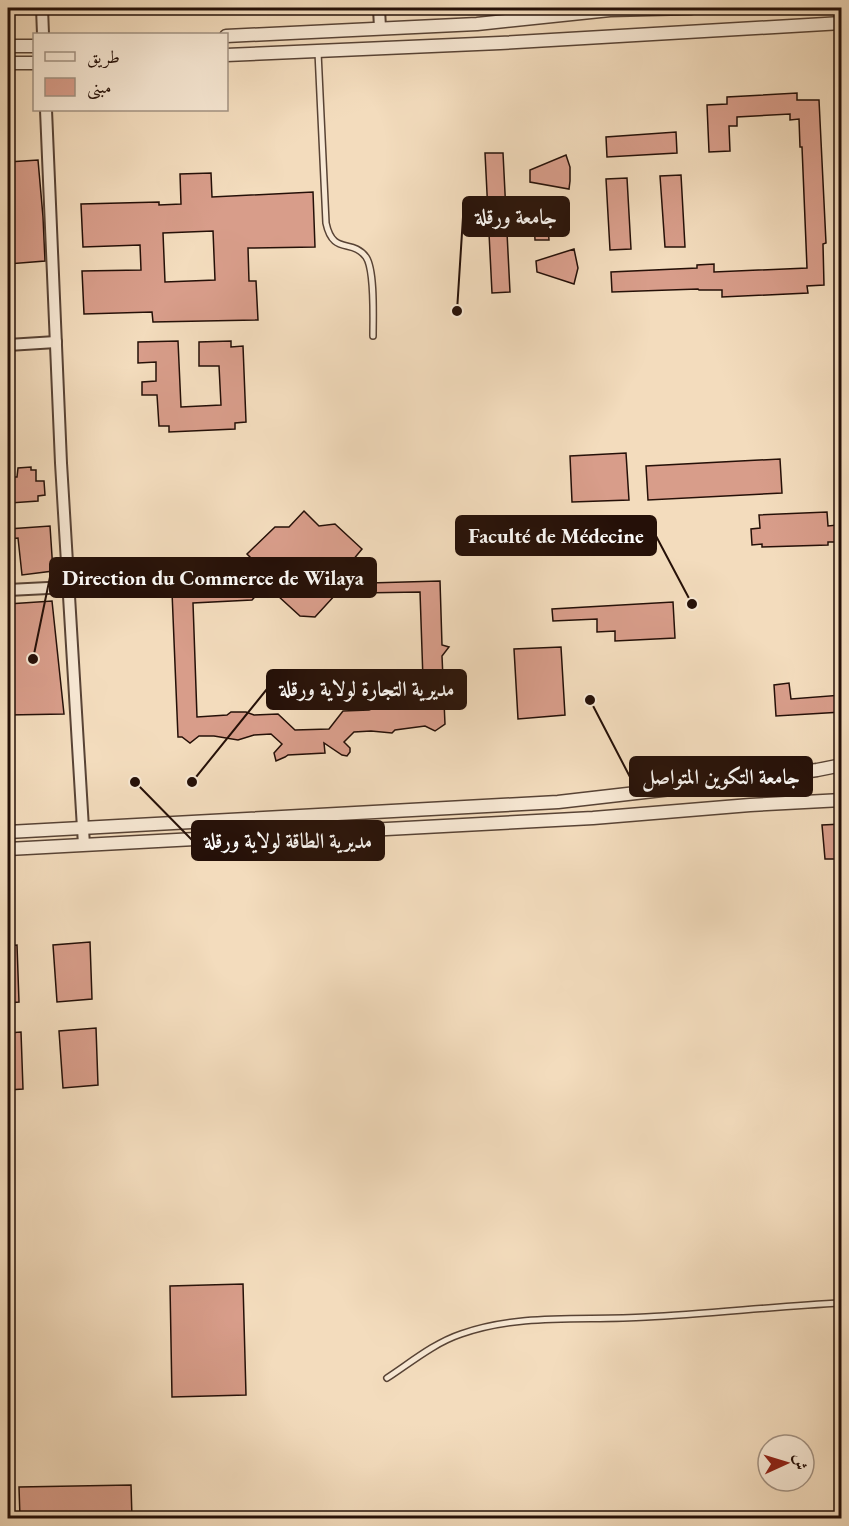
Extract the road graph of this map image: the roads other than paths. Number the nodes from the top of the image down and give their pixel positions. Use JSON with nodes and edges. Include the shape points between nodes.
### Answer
{"nodes":[{"id":1,"x":42,"y":8,"type":"edge"},
{"id":2,"x":379,"y":8,"type":"edge"},
{"id":3,"x":691,"y":8,"type":"edge"},
{"id":4,"x":610,"y":9,"type":"edge"},
{"id":5,"x":842,"y":23,"type":"edge"},
{"id":6,"x":436,"y":26,"type":"junction"},
{"id":7,"x":380,"y":28,"type":"junction"},
{"id":8,"x":43,"y":33,"type":"edge"},
{"id":9,"x":229,"y":36,"type":"edge"},
{"id":10,"x":8,"y":46,"type":"edge"},
{"id":11,"x":33,"y":46,"type":"edge"},
{"id":12,"x":437,"y":46,"type":"junction"},
{"id":13,"x":318,"y":51,"type":"junction"},
{"id":14,"x":230,"y":55,"type":"edge"},
{"id":15,"x":8,"y":63,"type":"edge"},
{"id":16,"x":33,"y":63,"type":"edge"},
{"id":17,"x":46,"y":111,"type":"edge"},
{"id":18,"x":373,"y":336,"type":"dead end"},
{"id":19,"x":56,"y":342,"type":"junction"},
{"id":20,"x":8,"y":345,"type":"edge"},
{"id":21,"x":68,"y":587,"type":"junction"},
{"id":22,"x":8,"y":590,"type":"edge"},
{"id":23,"x":842,"y":765,"type":"edge"},
{"id":24,"x":842,"y":800,"type":"edge"},
{"id":25,"x":504,"y":805,"type":"junction"},
{"id":26,"x":384,"y":812,"type":"junction"},
{"id":27,"x":505,"y":823,"type":"junction"},
{"id":28,"x":83,"y":827,"type":"junction"},
{"id":29,"x":385,"y":830,"type":"junction"},
{"id":30,"x":8,"y":832,"type":"edge"},
{"id":31,"x":84,"y":845,"type":"junction"},
{"id":32,"x":8,"y":849,"type":"edge"},
{"id":33,"x":842,"y":1303,"type":"edge"},
{"id":34,"x":387,"y":1378,"type":"dead end"}],
"edges":[{"from":1,"to":8,"type":"street"},
{"from":2,"to":7,"type":"street"},
{"from":3,"to":4,"type":"street"},
{"from":4,"to":6,"type":"street"},
{"from":5,"to":12,"type":"street"},
{"from":6,"to":7,"type":"street"},
{"from":6,"to":12,"type":"street"},
{"from":7,"to":9,"type":"street"},
{"from":9,"to":14,"type":"street"},
{"from":10,"to":11,"type":"street"},
{"from":12,"to":13,"type":"street"},
{"from":13,"to":14,"type":"street"},
{"from":13,"to":18,"type":"lane","via":[[328,234],[333,241],[359,251],[371,267]]},
{"from":15,"to":16,"type":"street"},
{"from":17,"to":19,"type":"street"},
{"from":19,"to":20,"type":"street"},
{"from":19,"to":21,"type":"street"},
{"from":21,"to":22,"type":"street"},
{"from":21,"to":28,"type":"street"},
{"from":23,"to":25,"type":"street","via":[[712,784]]},
{"from":24,"to":27,"type":"street"},
{"from":25,"to":26,"type":"street"},
{"from":25,"to":27,"type":"street"},
{"from":26,"to":28,"type":"street"},
{"from":26,"to":29,"type":"street"},
{"from":27,"to":29,"type":"street"},
{"from":28,"to":30,"type":"street"},
{"from":28,"to":31,"type":"street"},
{"from":29,"to":31,"type":"street"},
{"from":31,"to":32,"type":"street"},
{"from":33,"to":34,"type":"lane","via":[[502,1323],[458,1335]]}]}
